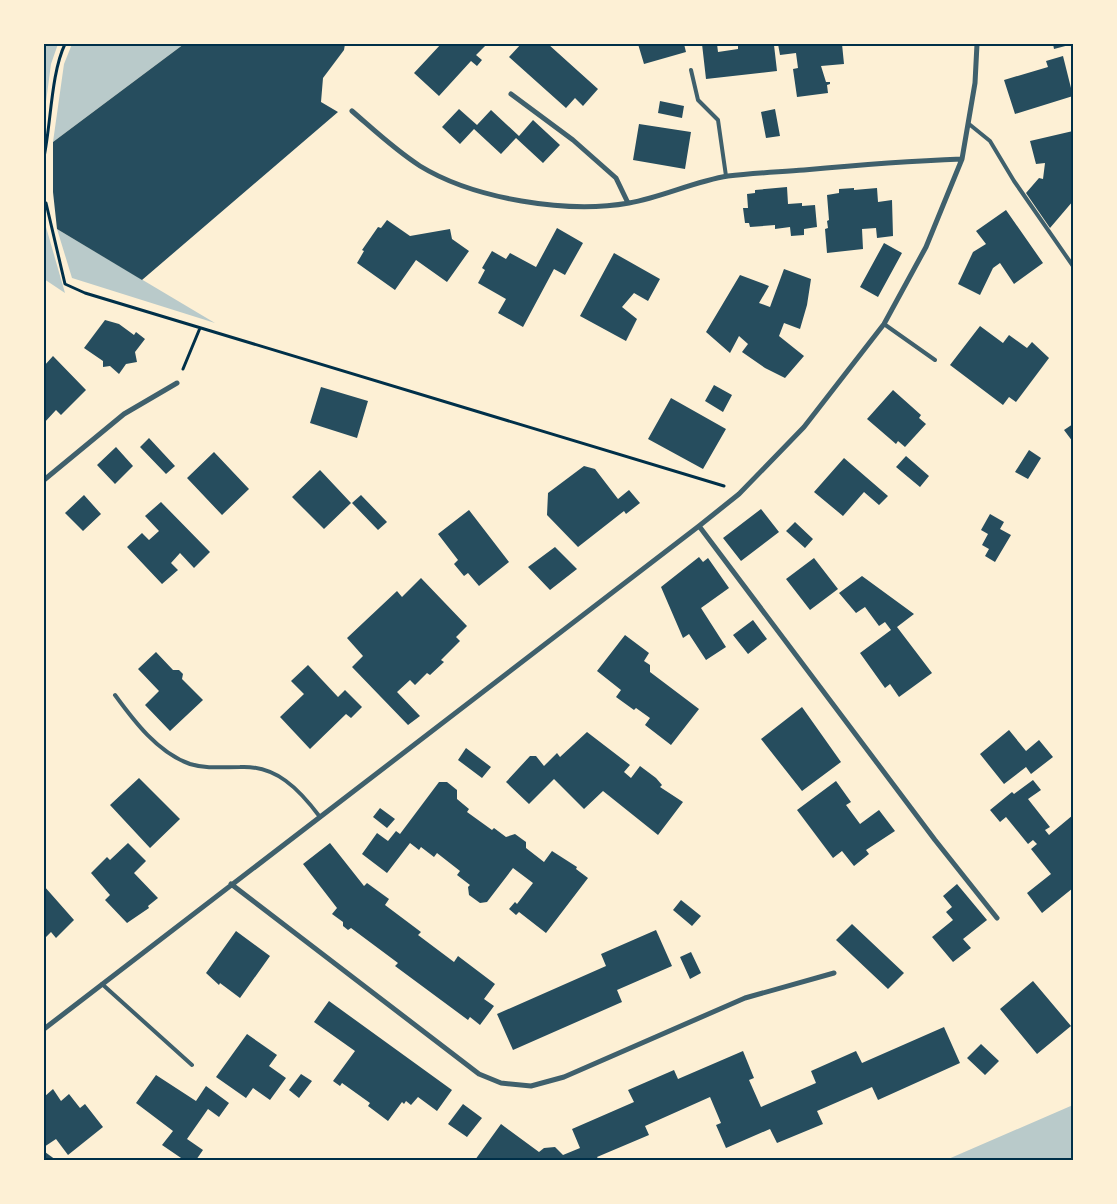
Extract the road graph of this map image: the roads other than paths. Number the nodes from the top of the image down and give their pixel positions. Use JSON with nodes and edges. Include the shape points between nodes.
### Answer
{"nodes":[{"id":1,"x":977,"y":44,"type":"edge"},
{"id":2,"x":691,"y":70,"type":"dead end"},
{"id":3,"x":511,"y":94,"type":"dead end"},
{"id":4,"x":352,"y":111,"type":"dead end"},
{"id":5,"x":969,"y":124,"type":"junction"},
{"id":6,"x":962,"y":159,"type":"junction"},
{"id":7,"x":726,"y":176,"type":"junction"},
{"id":8,"x":628,"y":203,"type":"junction"},
{"id":9,"x":1073,"y":266,"type":"edge"},
{"id":10,"x":884,"y":324,"type":"junction"},
{"id":11,"x":935,"y":360,"type":"dead end"},
{"id":12,"x":178,"y":383,"type":"road end"},
{"id":13,"x":44,"y":480,"type":"edge"},
{"id":14,"x":699,"y":526,"type":"junction"},
{"id":15,"x":115,"y":695,"type":"dead end"},
{"id":16,"x":320,"y":817,"type":"junction"},
{"id":17,"x":231,"y":884,"type":"junction"},
{"id":18,"x":997,"y":918,"type":"dead end"},
{"id":19,"x":834,"y":973,"type":"dead end"},
{"id":20,"x":102,"y":984,"type":"junction"},
{"id":21,"x":44,"y":1029,"type":"edge"},
{"id":22,"x":192,"y":1066,"type":"dead end"}],
"edges":[{"from":1,"to":5,"type":"street"},
{"from":2,"to":7,"type":"lane","via":[[698,100],[718,120]]},
{"from":3,"to":8,"type":"street","via":[[573,140],[616,178]]},
{"from":4,"to":8,"type":"street","via":[[385,141],[421,166],[493,195],[576,206]]},
{"from":5,"to":6,"type":"street"},
{"from":5,"to":9,"type":"lane","via":[[990,141]]},
{"from":6,"to":7,"type":"street"},
{"from":6,"to":10,"type":"street","via":[[926,247]]},
{"from":7,"to":8,"type":"street"},
{"from":10,"to":11,"type":"lane"},
{"from":10,"to":14,"type":"street","via":[[804,427],[739,494]]},
{"from":12,"to":13,"type":"street","via":[[124,414]]},
{"from":14,"to":16,"type":"street"},
{"from":14,"to":18,"type":"street"},
{"from":15,"to":16,"type":"lane","via":[[159,747],[190,764],[214,768],[252,766],[270,771],[289,782]]},
{"from":16,"to":17,"type":"street"},
{"from":17,"to":19,"type":"street","via":[[479,1074],[501,1084],[531,1086],[564,1077],[745,998]]},
{"from":17,"to":20,"type":"street"},
{"from":20,"to":21,"type":"street"},
{"from":20,"to":22,"type":"lane"}]}
